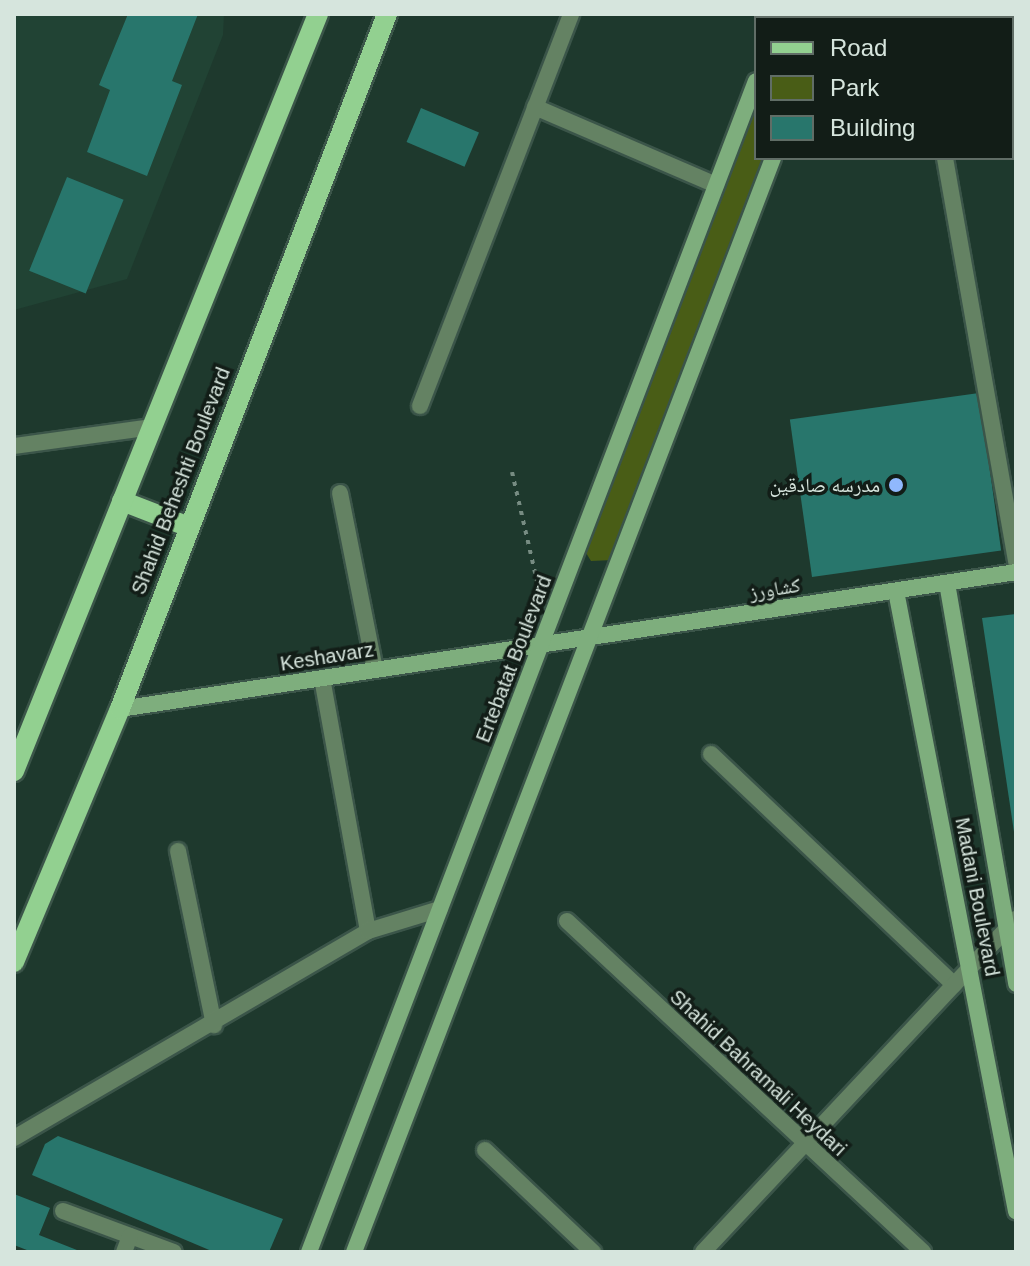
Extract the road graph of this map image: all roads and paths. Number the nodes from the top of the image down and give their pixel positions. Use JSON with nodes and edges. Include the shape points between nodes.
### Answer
{"nodes":[{"id":1,"x":318,"y":14,"type":"edge"},
{"id":2,"x":387,"y":14,"type":"edge"},
{"id":3,"x":571,"y":14,"type":"edge"},
{"id":4,"x":754,"y":86,"type":"edge"},
{"id":5,"x":535,"y":107,"type":"junction"},
{"id":6,"x":772,"y":160,"type":"edge"},
{"id":7,"x":945,"y":160,"type":"edge"},
{"id":8,"x":716,"y":185,"type":"junction"},
{"id":9,"x":420,"y":406,"type":"dead end"},
{"id":10,"x":152,"y":427,"type":"junction"},
{"id":11,"x":14,"y":446,"type":"edge"},
{"id":12,"x":512,"y":472,"type":"dead end"},
{"id":13,"x":340,"y":493,"type":"dead end"},
{"id":14,"x":122,"y":501,"type":"junction"},
{"id":15,"x":189,"y":527,"type":"junction"},
{"id":16,"x":1016,"y":562,"type":"edge"},
{"id":17,"x":1016,"y":572,"type":"edge"},
{"id":18,"x":947,"y":583,"type":"junction"},
{"id":19,"x":896,"y":591,"type":"junction"},
{"id":20,"x":547,"y":628,"type":"junction"},
{"id":21,"x":593,"y":637,"type":"junction"},
{"id":22,"x":540,"y":645,"type":"junction"},
{"id":23,"x":375,"y":670,"type":"junction"},
{"id":24,"x":322,"y":678,"type":"junction"},
{"id":25,"x":120,"y":709,"type":"junction"},
{"id":26,"x":711,"y":754,"type":"dead end"},
{"id":27,"x":16,"y":760,"type":"edge"},
{"id":28,"x":178,"y":851,"type":"dead end"},
{"id":29,"x":440,"y":909,"type":"junction"},
{"id":30,"x":567,"y":921,"type":"dead end"},
{"id":31,"x":1011,"y":925,"type":"edge"},
{"id":32,"x":368,"y":931,"type":"junction"},
{"id":33,"x":14,"y":962,"type":"edge"},
{"id":34,"x":971,"y":967,"type":"junction"},
{"id":35,"x":1016,"y":984,"type":"edge"},
{"id":36,"x":954,"y":985,"type":"junction"},
{"id":37,"x":214,"y":1025,"type":"junction"},
{"id":38,"x":14,"y":1138,"type":"edge"},
{"id":39,"x":804,"y":1145,"type":"junction"},
{"id":40,"x":485,"y":1150,"type":"dead end"},
{"id":41,"x":63,"y":1211,"type":"dead end"},
{"id":42,"x":1016,"y":1211,"type":"edge"},
{"id":43,"x":127,"y":1244,"type":"edge"},
{"id":44,"x":174,"y":1252,"type":"edge"},
{"id":45,"x":309,"y":1252,"type":"edge"},
{"id":46,"x":354,"y":1252,"type":"edge"},
{"id":47,"x":593,"y":1252,"type":"edge"},
{"id":48,"x":703,"y":1252,"type":"edge"},
{"id":49,"x":923,"y":1252,"type":"edge"}],
"edges":[{"from":1,"to":10,"type":"main road"},
{"from":2,"to":15,"type":"main road","name":"Shahid Beheshti Boulevard"},
{"from":3,"to":5,"type":"street"},
{"from":4,"to":8,"type":"street","name":"Ertebatat Boulevard"},
{"from":5,"to":8,"type":"street"},
{"from":5,"to":9,"type":"street"},
{"from":6,"to":21,"type":"street"},
{"from":7,"to":16,"type":"street"},
{"from":8,"to":20,"type":"street","name":"Ertebatat Boulevard"},
{"from":10,"to":11,"type":"street"},
{"from":10,"to":14,"type":"main road"},
{"from":12,"to":20,"type":"path"},
{"from":13,"to":23,"type":"street"},
{"from":14,"to":15,"type":"main road"},
{"from":14,"to":27,"type":"main road"},
{"from":15,"to":25,"type":"main road","name":"Shahid Beheshti Boulevard"},
{"from":17,"to":18,"type":"street","name":"کشاورز"},
{"from":18,"to":19,"type":"street","name":"کشاورز"},
{"from":18,"to":31,"type":"street","name":"Madani Boulevard"},
{"from":19,"to":21,"type":"street","name":"کشاورز"},
{"from":19,"to":34,"type":"street","name":"Madani Boulevard"},
{"from":20,"to":22,"type":"street","name":"Ertebatat Boulevard"},
{"from":21,"to":22,"type":"street","name":"کشاورز"},
{"from":21,"to":46,"type":"street"},
{"from":22,"to":23,"type":"street","name":"Keshavarz"},
{"from":22,"to":29,"type":"street","name":"Ertebatat Boulevard"},
{"from":23,"to":24,"type":"street","name":"Keshavarz"},
{"from":24,"to":25,"type":"street","name":"Keshavarz"},
{"from":24,"to":32,"type":"street"},
{"from":25,"to":33,"type":"main road","name":"Shahid Beheshti Boulevard"},
{"from":26,"to":36,"type":"street"},
{"from":28,"to":37,"type":"street"},
{"from":29,"to":32,"type":"street"},
{"from":29,"to":45,"type":"street","name":"Ertebatat Boulevard"},
{"from":30,"to":39,"type":"street","name":"Shahid Bahramali Heydari"},
{"from":31,"to":34,"type":"street"},
{"from":31,"to":35,"type":"street","name":"Madani Boulevard"},
{"from":32,"to":37,"type":"street"},
{"from":34,"to":36,"type":"street"},
{"from":34,"to":42,"type":"street","name":"Madani Boulevard"},
{"from":36,"to":39,"type":"street"},
{"from":37,"to":38,"type":"street"},
{"from":39,"to":48,"type":"street"},
{"from":39,"to":49,"type":"street","name":"Shahid Bahramali Heydari"},
{"from":40,"to":47,"type":"street"},
{"from":41,"to":43,"type":"street"},
{"from":43,"to":44,"type":"street"}]}
